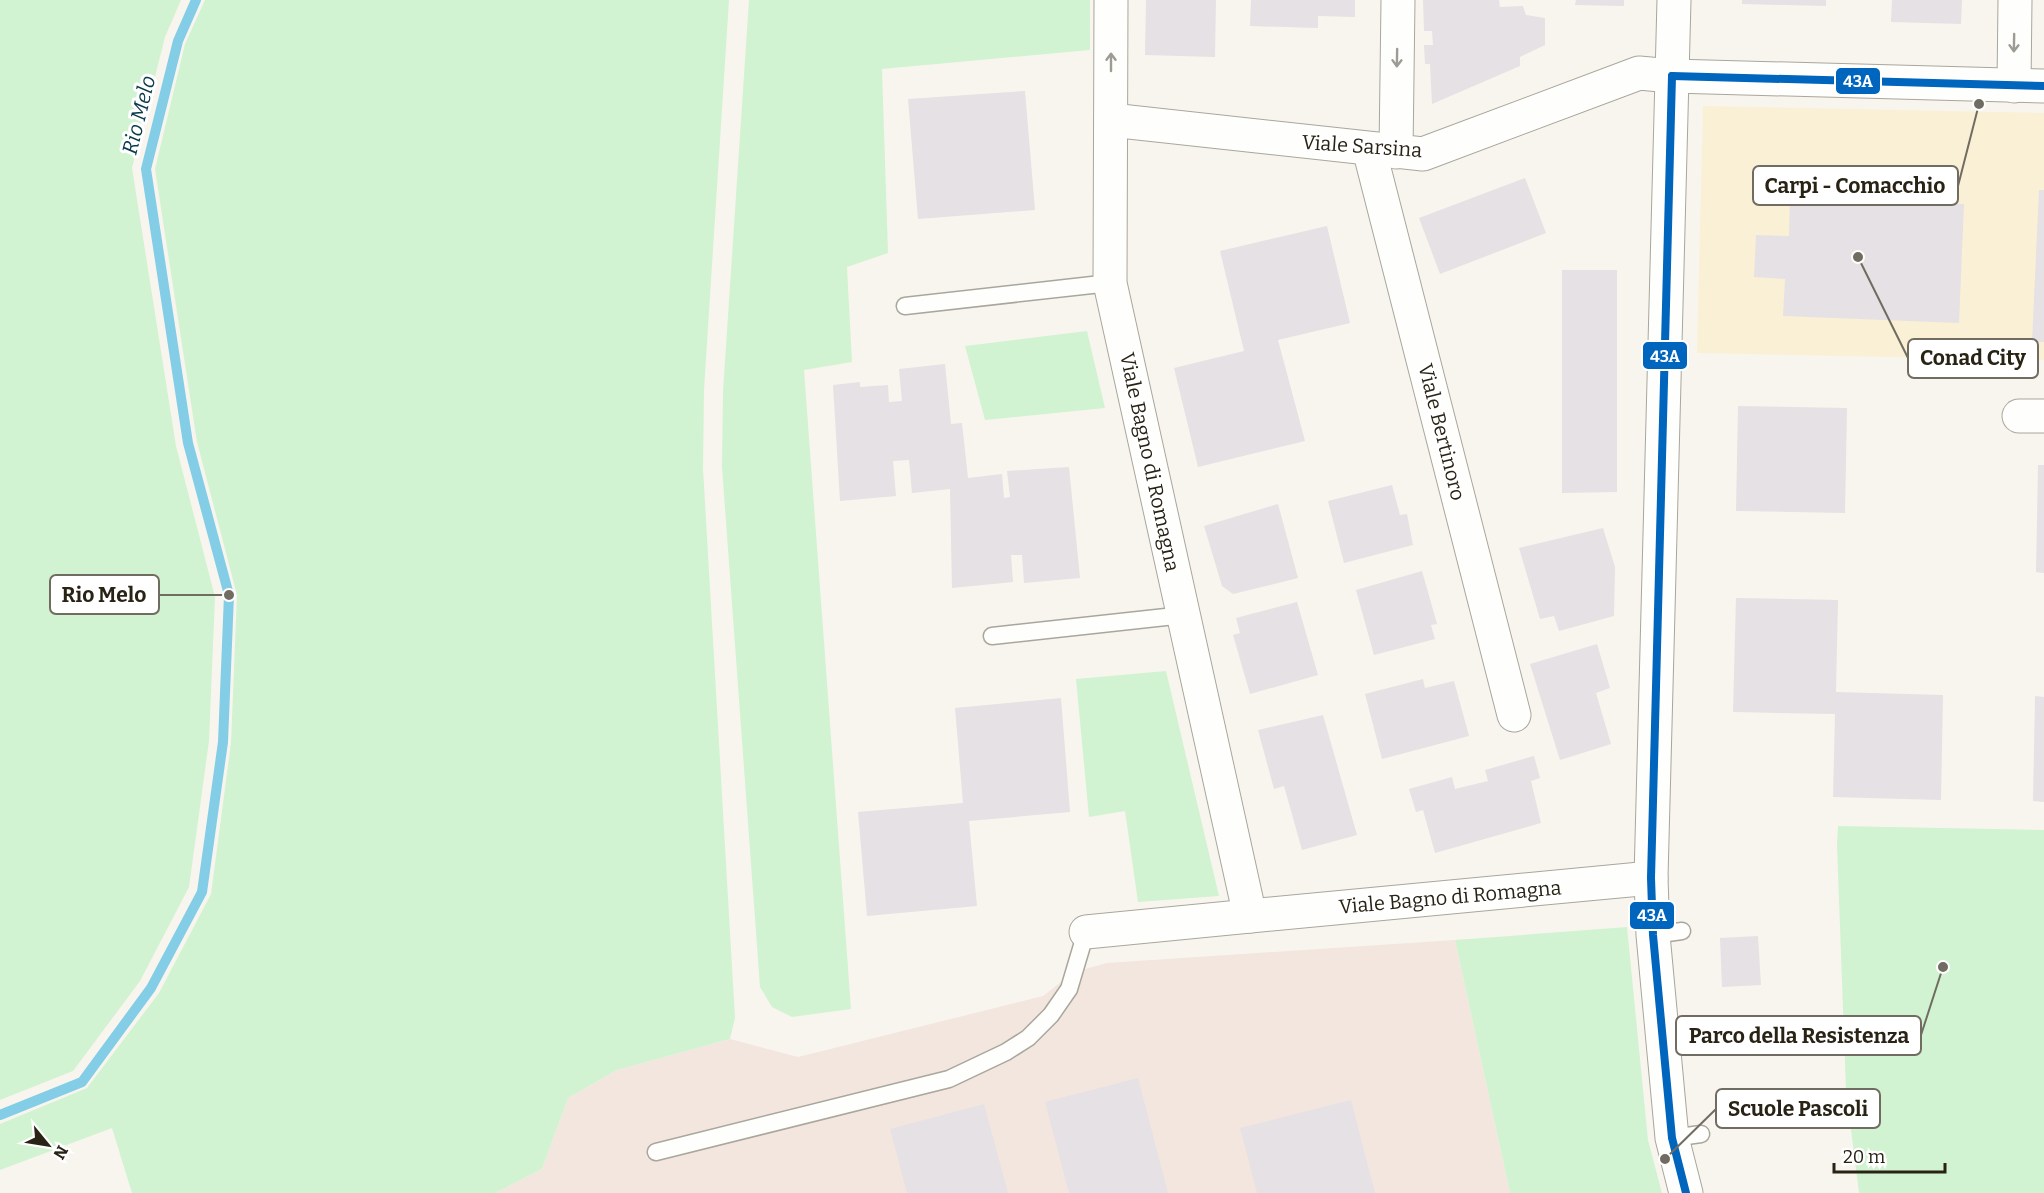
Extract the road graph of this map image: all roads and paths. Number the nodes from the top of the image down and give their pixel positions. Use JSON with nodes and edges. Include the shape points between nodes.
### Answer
{"nodes":[{"id":1,"x":1111,"y":0,"type":"edge"},
{"id":2,"x":1398,"y":0,"type":"edge"},
{"id":3,"x":1674,"y":0,"type":"edge"},
{"id":4,"x":2015,"y":0,"type":"edge"},
{"id":5,"x":1672,"y":76,"type":"junction"},
{"id":6,"x":2029,"y":86,"type":"edge"},
{"id":7,"x":1111,"y":120,"type":"junction"},
{"id":8,"x":1382,"y":151,"type":"junction"},
{"id":9,"x":1110,"y":284,"type":"junction"},
{"id":10,"x":905,"y":306,"type":"dead end"},
{"id":11,"x":1184,"y":615,"type":"junction"},
{"id":12,"x":992,"y":636,"type":"dead end"},
{"id":13,"x":1514,"y":715,"type":"dead end"},
{"id":14,"x":1651,"y":878,"type":"junction"},
{"id":15,"x":1250,"y":916,"type":"junction"},
{"id":16,"x":1086,"y":932,"type":"joint"},
{"id":17,"x":656,"y":1152,"type":"dead end"},
{"id":18,"x":1686,"y":1193,"type":"edge"}],
"edges":[{"from":7,"to":1,"type":"street","name":"Viale Bagno di Romagna","one_way":true},
{"from":2,"to":8,"type":"street","name":"Viale Bertinoro","one_way":true},
{"from":3,"to":5,"type":"street"},
{"from":4,"to":6,"type":"street","one_way":true},
{"from":5,"to":6,"type":"street","name":"Viale Sarsina"},
{"from":5,"to":8,"type":"street","name":"Viale Sarsina","via":[[1639,73],[1423,154]]},
{"from":5,"to":14,"type":"street"},
{"from":7,"to":8,"type":"street","name":"Viale Sarsina"},
{"from":7,"to":9,"type":"street","name":"Viale Bagno di Romagna"},
{"from":8,"to":13,"type":"street","name":"Viale Bertinoro"},
{"from":9,"to":10,"type":"lane"},
{"from":9,"to":11,"type":"street","name":"Viale Bagno di Romagna"},
{"from":11,"to":12,"type":"lane"},
{"from":11,"to":15,"type":"street","name":"Viale Bagno di Romagna"},
{"from":14,"to":15,"type":"street","name":"Viale Bagno di Romagna"},
{"from":14,"to":18,"type":"street","via":[[1667,933],[1686,1136]]},
{"from":15,"to":16,"type":"street","name":"Viale Bagno di Romagna"},
{"from":16,"to":17,"type":"lane","via":[[1069,989],[1051,1015],[1028,1038],[1006,1052],[949,1078]]}]}
